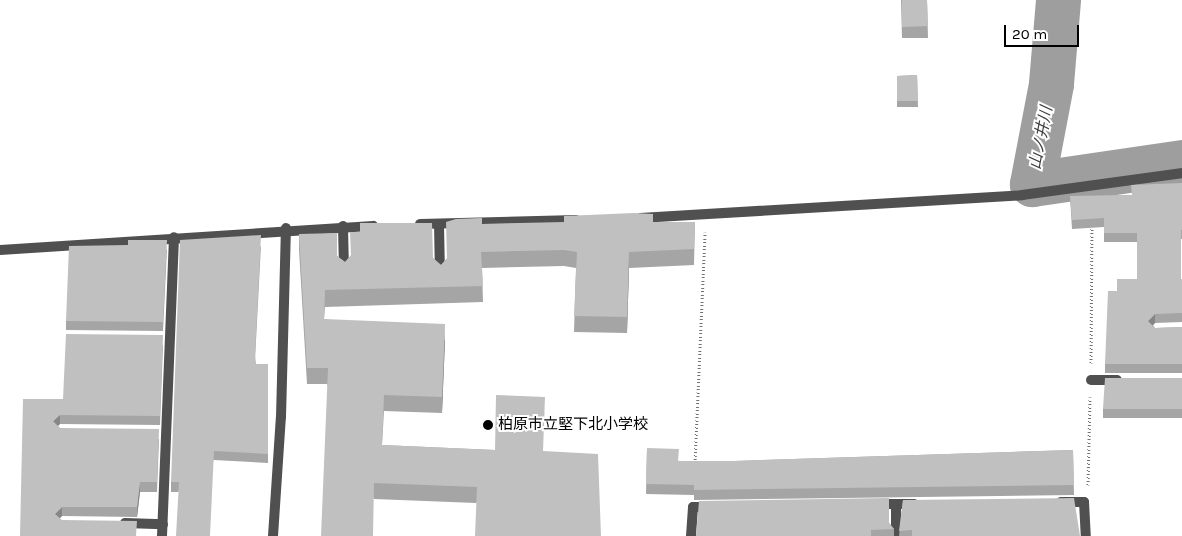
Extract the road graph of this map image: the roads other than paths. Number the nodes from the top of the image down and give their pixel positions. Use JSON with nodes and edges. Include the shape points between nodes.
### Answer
{"nodes":[{"id":1,"x":1182,"y":174,"type":"edge"},
{"id":2,"x":626,"y":218,"type":"edge"},
{"id":3,"x":587,"y":220,"type":"edge"},
{"id":4,"x":439,"y":224,"type":"junction"},
{"id":5,"x":381,"y":225,"type":"edge"},
{"id":6,"x":410,"y":225,"type":"edge"},
{"id":7,"x":343,"y":226,"type":"junction"},
{"id":8,"x":286,"y":228,"type":"junction"},
{"id":9,"x":174,"y":237,"type":"junction"},
{"id":10,"x":0,"y":250,"type":"edge"},
{"id":11,"x":344,"y":271,"type":"edge"},
{"id":12,"x":440,"y":274,"type":"edge"},
{"id":13,"x":1090,"y":380,"type":"road end"},
{"id":14,"x":1127,"y":380,"type":"edge"},
{"id":15,"x":1045,"y":502,"type":"edge"},
{"id":16,"x":867,"y":504,"type":"edge"},
{"id":17,"x":896,"y":504,"type":"junction"},
{"id":18,"x":926,"y":504,"type":"edge"},
{"id":19,"x":722,"y":506,"type":"edge"},
{"id":20,"x":117,"y":523,"type":"edge"},
{"id":21,"x":163,"y":524,"type":"junction"},
{"id":22,"x":162,"y":536,"type":"edge"},
{"id":23,"x":272,"y":536,"type":"edge"},
{"id":24,"x":691,"y":536,"type":"edge"},
{"id":25,"x":896,"y":536,"type":"edge"},
{"id":26,"x":1086,"y":536,"type":"edge"}],
"edges":[{"from":1,"to":2,"type":"street","via":[[1022,195],[705,216]]},
{"from":3,"to":4,"type":"street"},
{"from":4,"to":6,"type":"street"},
{"from":4,"to":12,"type":"street"},
{"from":5,"to":7,"type":"street"},
{"from":7,"to":8,"type":"street"},
{"from":7,"to":11,"type":"street"},
{"from":8,"to":9,"type":"street"},
{"from":8,"to":23,"type":"street","via":[[281,417]]},
{"from":9,"to":10,"type":"street"},
{"from":9,"to":21,"type":"street","via":[[165,338]]},
{"from":13,"to":14,"type":"street"},
{"from":15,"to":26,"type":"street","via":[[1084,502]]},
{"from":16,"to":17,"type":"street"},
{"from":17,"to":18,"type":"street"},
{"from":17,"to":25,"type":"street"},
{"from":19,"to":24,"type":"street","via":[[693,507]]},
{"from":20,"to":21,"type":"street"},
{"from":21,"to":22,"type":"street"}]}
